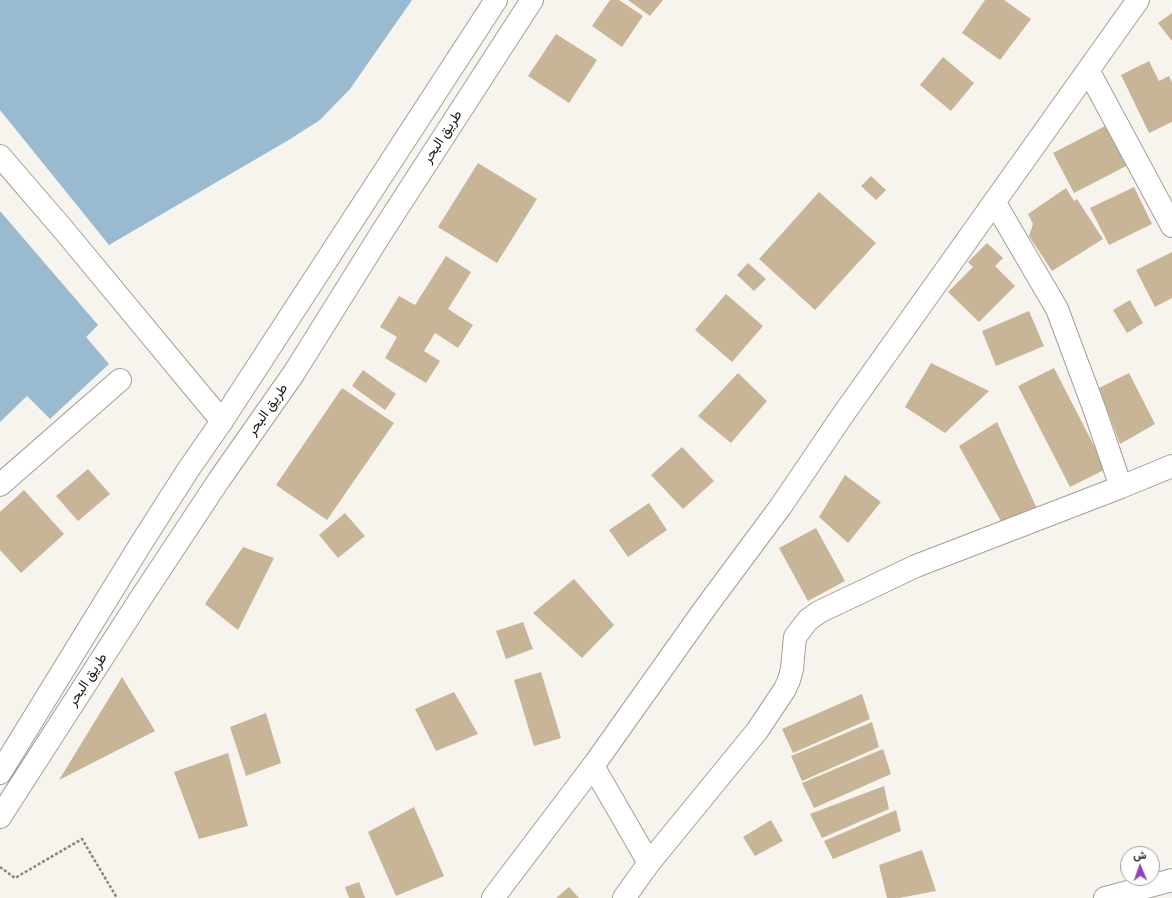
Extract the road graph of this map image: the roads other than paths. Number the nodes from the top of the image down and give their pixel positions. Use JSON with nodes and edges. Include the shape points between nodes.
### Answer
{"nodes":[{"id":1,"x":496,"y":0,"type":"edge"},
{"id":2,"x":532,"y":0,"type":"edge"},
{"id":3,"x":1138,"y":0,"type":"edge"},
{"id":4,"x":1088,"y":70,"type":"junction"},
{"id":5,"x":0,"y":156,"type":"edge"},
{"id":6,"x":995,"y":203,"type":"junction"},
{"id":7,"x":1172,"y":226,"type":"edge"},
{"id":8,"x":120,"y":380,"type":"dead end"},
{"id":9,"x":222,"y":421,"type":"junction"},
{"id":10,"x":1172,"y":466,"type":"edge"},
{"id":11,"x":0,"y":485,"type":"edge"},
{"id":12,"x":1121,"y":487,"type":"junction"},
{"id":13,"x":594,"y":766,"type":"junction"},
{"id":14,"x":0,"y":773,"type":"edge"},
{"id":15,"x":0,"y":817,"type":"edge"},
{"id":16,"x":649,"y":863,"type":"junction"},
{"id":17,"x":1172,"y":880,"type":"edge"},
{"id":18,"x":493,"y":898,"type":"edge"},
{"id":19,"x":624,"y":898,"type":"edge"},
{"id":20,"x":1105,"y":898,"type":"edge"}],
"edges":[{"from":1,"to":9,"type":"main road","name":"طريق البحر"},
{"from":2,"to":15,"type":"main road","name":"طريق البحر","via":[[294,373],[219,480]]},
{"from":3,"to":4,"type":"main road"},
{"from":4,"to":6,"type":"main road"},
{"from":4,"to":7,"type":"main road"},
{"from":5,"to":9,"type":"main road"},
{"from":6,"to":12,"type":"main road","via":[[1057,309]]},
{"from":6,"to":13,"type":"main road"},
{"from":8,"to":11,"type":"main road"},
{"from":9,"to":14,"type":"main road","name":"طريق البحر","via":[[142,542]]},
{"from":10,"to":12,"type":"main road"},
{"from":12,"to":16,"type":"main road","via":[[916,566],[819,612],[808,620],[795,637],[792,670],[785,689],[757,731]]},
{"from":13,"to":16,"type":"main road"},
{"from":13,"to":18,"type":"main road"},
{"from":16,"to":19,"type":"main road"},
{"from":17,"to":20,"type":"main road"}]}
